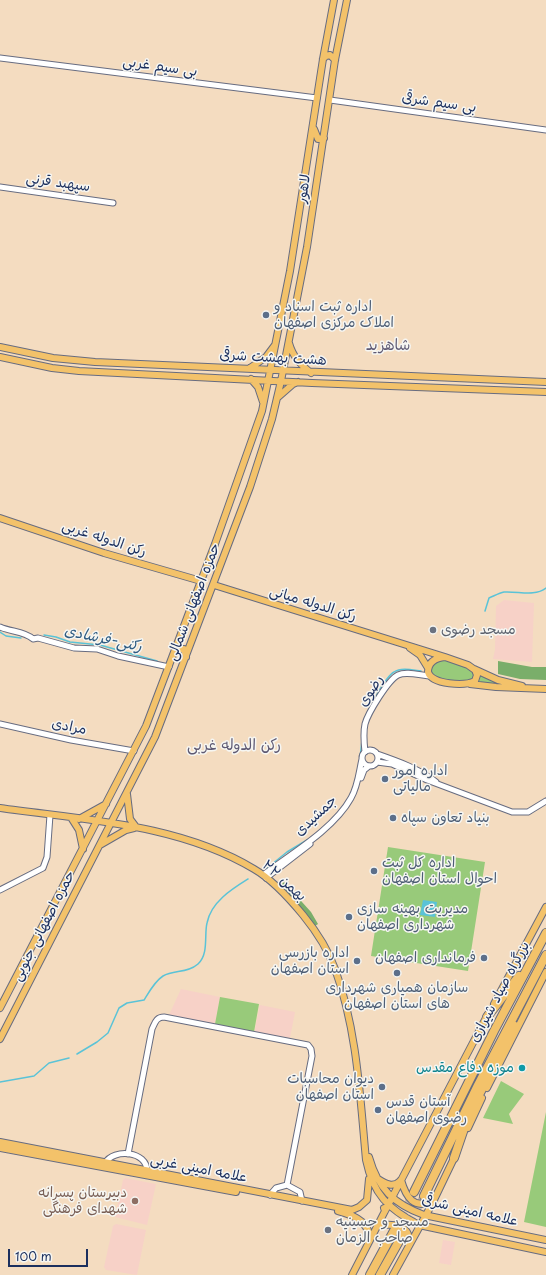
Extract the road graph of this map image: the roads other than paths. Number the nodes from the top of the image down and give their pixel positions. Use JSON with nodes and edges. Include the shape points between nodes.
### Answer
{"nodes":[{"id":1,"x":334,"y":0,"type":"edge"},
{"id":2,"x":347,"y":0,"type":"edge"},
{"id":3,"x":0,"y":58,"type":"edge"},
{"id":4,"x":323,"y":59,"type":"junction"},
{"id":5,"x":335,"y":60,"type":"junction"},
{"id":6,"x":317,"y":98,"type":"junction"},
{"id":7,"x":330,"y":100,"type":"junction"},
{"id":8,"x":314,"y":123,"type":"junction"},
{"id":9,"x":546,"y":130,"type":"edge"},
{"id":10,"x":324,"y":138,"type":"junction"},
{"id":11,"x":0,"y":187,"type":"edge"},
{"id":12,"x":112,"y":202,"type":"dead end"},
{"id":13,"x":280,"y":327,"type":"junction"},
{"id":14,"x":291,"y":328,"type":"junction"},
{"id":15,"x":289,"y":341,"type":"junction"},
{"id":16,"x":276,"y":344,"type":"junction"},
{"id":17,"x":0,"y":347,"type":"edge"},
{"id":18,"x":0,"y":357,"type":"edge"},
{"id":19,"x":250,"y":368,"type":"junction"},
{"id":20,"x":270,"y":370,"type":"junction"},
{"id":21,"x":283,"y":371,"type":"junction"},
{"id":22,"x":311,"y":373,"type":"junction"},
{"id":23,"x":251,"y":379,"type":"junction"},
{"id":24,"x":269,"y":380,"type":"junction"},
{"id":25,"x":281,"y":381,"type":"junction"},
{"id":26,"x":298,"y":382,"type":"junction"},
{"id":27,"x":546,"y":382,"type":"edge"},
{"id":28,"x":546,"y":392,"type":"edge"},
{"id":29,"x":277,"y":398,"type":"junction"},
{"id":30,"x":264,"y":405,"type":"junction"},
{"id":31,"x":260,"y":419,"type":"junction"},
{"id":32,"x":270,"y":422,"type":"junction"},
{"id":33,"x":0,"y":518,"type":"edge"},
{"id":34,"x":201,"y":581,"type":"junction"},
{"id":35,"x":214,"y":585,"type":"junction"},
{"id":36,"x":0,"y":627,"type":"edge"},
{"id":37,"x":181,"y":634,"type":"junction"},
{"id":38,"x":193,"y":639,"type":"junction"},
{"id":39,"x":406,"y":645,"type":"junction"},
{"id":40,"x":175,"y":649,"type":"junction"},
{"id":41,"x":186,"y":657,"type":"junction"},
{"id":42,"x":445,"y":657,"type":"junction"},
{"id":43,"x":169,"y":667,"type":"junction"},
{"id":44,"x":428,"y":668,"type":"junction"},
{"id":45,"x":473,"y":668,"type":"junction"},
{"id":46,"x":429,"y":676,"type":"junction"},
{"id":47,"x":492,"y":677,"type":"junction"},
{"id":48,"x":466,"y":683,"type":"junction"},
{"id":49,"x":489,"y":687,"type":"junction"},
{"id":50,"x":535,"y":689,"type":"junction"},
{"id":51,"x":546,"y":689,"type":"edge"},
{"id":52,"x":0,"y":724,"type":"edge"},
{"id":53,"x":134,"y":751,"type":"junction"},
{"id":54,"x":365,"y":752,"type":"junction"},
{"id":55,"x":377,"y":754,"type":"junction"},
{"id":56,"x":362,"y":759,"type":"junction"},
{"id":57,"x":377,"y":762,"type":"junction"},
{"id":58,"x":369,"y":766,"type":"junction"},
{"id":59,"x":411,"y":770,"type":"junction"},
{"id":60,"x":119,"y":780,"type":"junction"},
{"id":61,"x":131,"y":785,"type":"junction"},
{"id":62,"x":126,"y":794,"type":"junction"},
{"id":63,"x":546,"y":800,"type":"edge"},
{"id":64,"x":107,"y":803,"type":"junction"},
{"id":65,"x":0,"y":808,"type":"edge"},
{"id":66,"x":50,"y":815,"type":"junction"},
{"id":67,"x":75,"y":819,"type":"junction"},
{"id":68,"x":97,"y":822,"type":"junction"},
{"id":69,"x":110,"y":823,"type":"junction"},
{"id":70,"x":136,"y":827,"type":"junction"},
{"id":71,"x":99,"y":846,"type":"junction"},
{"id":72,"x":304,"y":847,"type":"junction"},
{"id":73,"x":83,"y":850,"type":"junction"},
{"id":74,"x":76,"y":864,"type":"junction"},
{"id":75,"x":87,"y":869,"type":"junction"},
{"id":76,"x":265,"y":876,"type":"junction"},
{"id":77,"x":0,"y":890,"type":"edge"},
{"id":78,"x":546,"y":907,"type":"edge"},
{"id":79,"x":546,"y":933,"type":"edge"},
{"id":80,"x":546,"y":955,"type":"edge"},
{"id":81,"x":533,"y":958,"type":"junction"},
{"id":82,"x":546,"y":972,"type":"edge"},
{"id":83,"x":536,"y":974,"type":"junction"},
{"id":84,"x":0,"y":1008,"type":"edge"},
{"id":85,"x":487,"y":1017,"type":"junction"},
{"id":86,"x":0,"y":1039,"type":"edge"},
{"id":87,"x":364,"y":1134,"type":"junction"},
{"id":88,"x":0,"y":1142,"type":"edge"},
{"id":89,"x":0,"y":1148,"type":"edge"},
{"id":90,"x":128,"y":1154,"type":"junction"},
{"id":91,"x":454,"y":1158,"type":"junction"},
{"id":92,"x":105,"y":1163,"type":"junction"},
{"id":93,"x":147,"y":1171,"type":"junction"},
{"id":94,"x":370,"y":1175,"type":"junction"},
{"id":95,"x":378,"y":1179,"type":"junction"},
{"id":96,"x":401,"y":1180,"type":"junction"},
{"id":97,"x":287,"y":1185,"type":"junction"},
{"id":98,"x":375,"y":1188,"type":"junction"},
{"id":99,"x":414,"y":1192,"type":"tunnel mouth"},
{"id":100,"x":270,"y":1195,"type":"junction"},
{"id":101,"x":424,"y":1196,"type":"tunnel mouth"},
{"id":102,"x":392,"y":1198,"type":"junction"},
{"id":103,"x":302,"y":1201,"type":"junction"},
{"id":104,"x":433,"y":1202,"type":"junction"},
{"id":105,"x":388,"y":1205,"type":"junction"},
{"id":106,"x":385,"y":1211,"type":"junction"},
{"id":107,"x":424,"y":1215,"type":"junction"},
{"id":108,"x":441,"y":1219,"type":"junction"},
{"id":109,"x":419,"y":1225,"type":"junction"},
{"id":110,"x":377,"y":1226,"type":"junction"},
{"id":111,"x":429,"y":1227,"type":"junction"},
{"id":112,"x":395,"y":1229,"type":"tunnel mouth"},
{"id":113,"x":403,"y":1234,"type":"tunnel mouth"},
{"id":114,"x":415,"y":1234,"type":"junction"},
{"id":115,"x":546,"y":1240,"type":"edge"},
{"id":116,"x":369,"y":1242,"type":"junction"},
{"id":117,"x":408,"y":1246,"type":"junction"},
{"id":118,"x":546,"y":1252,"type":"edge"},
{"id":119,"x":352,"y":1275,"type":"edge"},
{"id":120,"x":370,"y":1275,"type":"edge"},
{"id":121,"x":380,"y":1275,"type":"edge"},
{"id":122,"x":393,"y":1275,"type":"edge"}],
"edges":[{"from":1,"to":4,"type":"main road","name":"لاهور"},
{"from":2,"to":5,"type":"main road","name":"لاهور"},
{"from":3,"to":6,"type":"street","name":"بی سیم غربی"},
{"from":4,"to":5,"type":"main road","via":[[330,55]]},
{"from":4,"to":6,"type":"main road","name":"لاهور"},
{"from":5,"to":7,"type":"main road","name":"لاهور"},
{"from":6,"to":8,"type":"main road","name":"لاهور"},
{"from":7,"to":9,"type":"street","name":"بی سیم شرقی"},
{"from":7,"to":10,"type":"main road","name":"لاهور"},
{"from":8,"to":10,"type":"main road","via":[[318,139]]},
{"from":8,"to":13,"type":"main road","name":"لاهور"},
{"from":10,"to":14,"type":"main road","name":"لاهور"},
{"from":11,"to":12,"type":"street","name":"سپهبد قرنی"},
{"from":13,"to":14,"type":"main road"},
{"from":13,"to":16,"type":"main road","name":"لاهور"},
{"from":14,"to":15,"type":"main road","name":"لاهور"},
{"from":15,"to":21,"type":"main road","name":"لاهور"},
{"from":15,"to":22,"type":"main road","via":[[292,354]]},
{"from":16,"to":19,"type":"main road","via":[[266,357]]},
{"from":16,"to":20,"type":"main road","name":"لاهور"},
{"from":17,"to":19,"type":"main road","name":"هشت بهشت شرقی","via":[[54,358],[87,361]]},
{"from":18,"to":23,"type":"main road","name":"هشت بهشت شرقی","via":[[79,371]]},
{"from":19,"to":20,"type":"main road","name":"هشت بهشت شرقی"},
{"from":20,"to":21,"type":"main road","name":"هشت بهشت شرقی"},
{"from":20,"to":24,"type":"main road","name":"لاهور"},
{"from":21,"to":22,"type":"main road","name":"هشت بهشت شرقی"},
{"from":21,"to":25,"type":"main road","name":"لاهور"},
{"from":22,"to":27,"type":"main road","name":"هشت بهشت شرقی"},
{"from":23,"to":24,"type":"main road","name":"هشت بهشت شرقی"},
{"from":23,"to":30,"type":"main road","via":[[258,387]]},
{"from":24,"to":25,"type":"main road","name":"هشت بهشت شرقی"},
{"from":24,"to":30,"type":"main road","name":"حمزه اصفهانی شمالی"},
{"from":25,"to":26,"type":"main road","name":"هشت بهشت شرقی"},
{"from":25,"to":29,"type":"main road","name":"حمزه اصفهانی شمالی"},
{"from":26,"to":28,"type":"main road","name":"هشت بهشت شرقی"},
{"from":26,"to":29,"type":"main road"},
{"from":29,"to":32,"type":"main road","name":"حمزه اصفهانی شمالی"},
{"from":30,"to":31,"type":"main road","name":"حمزه اصفهانی شمالی"},
{"from":31,"to":32,"type":"main road","via":[[265,418]]},
{"from":31,"to":34,"type":"main road","name":"حمزه اصفهانی شمالی"},
{"from":32,"to":35,"type":"main road","name":"حمزه اصفهانی شمالی","via":[[250,487]]},
{"from":33,"to":34,"type":"main road","name":"رکن الدوله غربی","via":[[104,553]]},
{"from":34,"to":37,"type":"main road","name":"حمزه اصفهانی شمالی"},
{"from":35,"to":38,"type":"main road","name":"حمزه اصفهانی شمالی"},
{"from":35,"to":39,"type":"main road","name":"رکن الدوله میانی"},
{"from":36,"to":43,"type":"street","via":[[28,634],[33,639],[38,638],[74,648],[97,649]]},
{"from":37,"to":38,"type":"main road","via":[[182,639]]},
{"from":37,"to":40,"type":"main road","name":"حمزه اصفهانی شمالی"},
{"from":38,"to":41,"type":"main road","name":"حمزه اصفهانی شمالی"},
{"from":39,"to":42,"type":"main road","name":"رکن الدوله میانی"},
{"from":39,"to":44,"type":"main road","name":"رکن الدوله میانی","via":[[420,655]]},
{"from":40,"to":41,"type":"main road","via":[[184,649]]},
{"from":40,"to":43,"type":"main road","name":"حمزه اصفهانی شمالی"},
{"from":41,"to":61,"type":"main road","name":"حمزه اصفهانی شمالی","via":[[155,737]]},
{"from":42,"to":44,"type":"main road","via":[[435,659]]},
{"from":42,"to":45,"type":"main road","name":"رکن الدوله میانی"},
{"from":43,"to":53,"type":"main road","name":"حمزه اصفهانی شمالی"},
{"from":44,"to":46,"type":"main road"},
{"from":45,"to":47,"type":"main road"},
{"from":45,"to":48,"type":"main road","via":[[476,679]]},
{"from":46,"to":48,"type":"main road","via":[[438,682]]},
{"from":46,"to":54,"type":"street","name":"رضوی","via":[[402,674],[394,677],[365,722]]},
{"from":47,"to":49,"type":"main road","via":[[486,681]]},
{"from":47,"to":50,"type":"main road"},
{"from":48,"to":49,"type":"main road"},
{"from":49,"to":50,"type":"main road"},
{"from":50,"to":51,"type":"main road"},
{"from":52,"to":53,"type":"street","name":"مرادی"},
{"from":53,"to":60,"type":"main road","name":"حمزه اصفهانی شمالی"},
{"from":54,"to":55,"type":"street","via":[[371,750]]},
{"from":54,"to":56,"type":"street"},
{"from":55,"to":57,"type":"street"},
{"from":55,"to":59,"type":"street"},
{"from":56,"to":58,"type":"street","via":[[364,764]]},
{"from":56,"to":72,"type":"street","name":"جمشیدی","via":[[355,790],[348,804]]},
{"from":57,"to":58,"type":"street"},
{"from":57,"to":59,"type":"street"},
{"from":58,"to":72,"type":"street","name":"جمشیدی","via":[[363,772],[349,807],[333,824]]},
{"from":59,"to":63,"type":"street","via":[[430,777],[436,783],[512,812],[528,812]]},
{"from":60,"to":61,"type":"main road"},
{"from":60,"to":64,"type":"main road","name":"حمزه اصفهانی شمالی"},
{"from":61,"to":62,"type":"main road","name":"حمزه اصفهانی شمالی"},
{"from":62,"to":69,"type":"main road","name":"حمزه اصفهانی شمالی"},
{"from":62,"to":70,"type":"main road","via":[[130,819]]},
{"from":64,"to":67,"type":"main road"},
{"from":64,"to":68,"type":"main road","name":"حمزه اصفهانی شمالی"},
{"from":65,"to":66,"type":"main road","name":"۲۲ بهمن"},
{"from":66,"to":67,"type":"main road","name":"۲۲ بهمن"},
{"from":66,"to":77,"type":"street","via":[[47,857],[43,868]]},
{"from":67,"to":68,"type":"main road","name":"۲۲ بهمن"},
{"from":67,"to":73,"type":"main road"},
{"from":68,"to":69,"type":"main road","name":"۲۲ بهمن"},
{"from":68,"to":73,"type":"main road","name":"حمزه اصفهانی جنوبی"},
{"from":69,"to":70,"type":"main road","name":"۲۲ بهمن"},
{"from":69,"to":71,"type":"main road","name":"حمزه اصفهانی جنوبی"},
{"from":70,"to":71,"type":"main road"},
{"from":70,"to":76,"type":"main road","name":"۲۲ بهمن","via":[[198,843],[226,854]]},
{"from":71,"to":75,"type":"main road","name":"حمزه اصفهانی جنوبی"},
{"from":72,"to":76,"type":"street","name":"جمشیدی"},
{"from":73,"to":74,"type":"main road","name":"حمزه اصفهانی جنوبی"},
{"from":74,"to":75,"type":"main road"},
{"from":74,"to":84,"type":"main road","name":"حمزه اصفهانی جنوبی"},
{"from":75,"to":86,"type":"main road","name":"حمزه اصفهانی جنوبی"},
{"from":76,"to":87,"type":"main road","name":"۲۲ بهمن","via":[[313,927],[335,968],[349,1019]]},
{"from":78,"to":85,"type":"main road"},
{"from":79,"to":81,"type":"highway","name":"بزرگراه صیاد شیرازی"},
{"from":80,"to":83,"type":"highway","name":"بزرگراه صیاد شیرازی"},
{"from":81,"to":85,"type":"highway"},
{"from":81,"to":99,"type":"highway","name":"بزرگراه صیاد شیرازی"},
{"from":82,"to":91,"type":"main road"},
{"from":83,"to":91,"type":"highway","via":[[527,1002],[469,1114]]},
{"from":83,"to":101,"type":"highway","name":"بزرگراه صیاد شیرازی"},
{"from":85,"to":96,"type":"main road"},
{"from":87,"to":94,"type":"main road","name":"علامه امینی شرقی"},
{"from":87,"to":95,"type":"main road","name":"علامه امینی شرقی"},
{"from":88,"to":92,"type":"main road","name":"علامه امینی غربی"},
{"from":89,"to":116,"type":"main road","name":"علامه امینی غربی","via":[[340,1212],[362,1222],[368,1231]]},
{"from":90,"to":92,"type":"street","via":[[109,1156]]},
{"from":90,"to":93,"type":"street","via":[[146,1162]]},
{"from":90,"to":97,"type":"street","via":[[151,1036],[155,1022],[159,1018],[308,1045],[312,1049],[312,1056]]},
{"from":91,"to":104,"type":"main road"},
{"from":92,"to":93,"type":"main road","name":"علامه امینی غربی"},
{"from":93,"to":100,"type":"main road","name":"علامه امینی غربی"},
{"from":94,"to":98,"type":"main road","name":"علامه امینی شرقی"},
{"from":94,"to":103,"type":"main road","name":"علامه امینی غربی","via":[[367,1200],[356,1209],[341,1209]]},
{"from":95,"to":96,"type":"main road","via":[[390,1185],[395,1185]]},
{"from":95,"to":102,"type":"main road","name":"علامه امینی شرقی"},
{"from":96,"to":102,"type":"main road"},
{"from":96,"to":104,"type":"main road","via":[[412,1200],[423,1204]]},
{"from":97,"to":100,"type":"street","via":[[276,1188]]},
{"from":97,"to":103,"type":"street","via":[[300,1192]]},
{"from":98,"to":105,"type":"main road","name":"علامه امینی شرقی"},
{"from":98,"to":106,"type":"main road"},
{"from":100,"to":103,"type":"main road","name":"علامه امینی غربی"},
{"from":102,"to":105,"type":"main road"},
{"from":102,"to":107,"type":"main road","name":"علامه امینی شرقی","via":[[408,1209]]},
{"from":104,"to":107,"type":"main road"},
{"from":104,"to":108,"type":"main road","via":[[436,1215]]},
{"from":105,"to":106,"type":"main road"},
{"from":105,"to":109,"type":"main road","name":"علامه امینی شرقی"},
{"from":106,"to":110,"type":"main road"},
{"from":107,"to":108,"type":"main road","name":"علامه امینی شرقی"},
{"from":107,"to":109,"type":"main road"},
{"from":108,"to":115,"type":"main road","name":"علامه امینی شرقی"},
{"from":109,"to":111,"type":"main road","name":"علامه امینی شرقی"},
{"from":109,"to":114,"type":"main road"},
{"from":110,"to":116,"type":"main road"},
{"from":110,"to":117,"type":"main road","via":[[397,1225],[403,1228],[407,1233]]},
{"from":111,"to":114,"type":"main road"},
{"from":111,"to":118,"type":"main road","name":"علامه امینی شرقی"},
{"from":112,"to":120,"type":"highway"},
{"from":113,"to":121,"type":"highway"},
{"from":114,"to":117,"type":"main road"},
{"from":116,"to":119,"type":"main road"},
{"from":117,"to":122,"type":"main road"}]}
